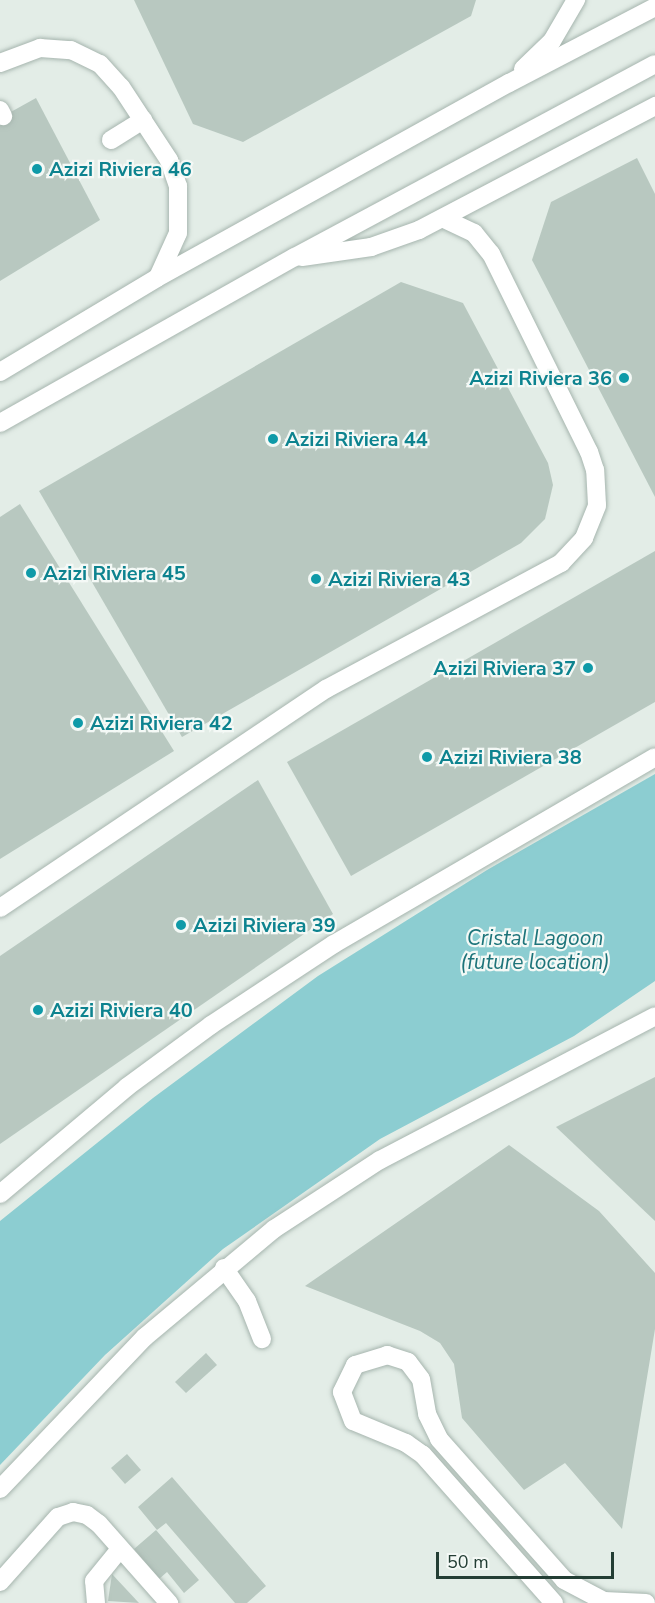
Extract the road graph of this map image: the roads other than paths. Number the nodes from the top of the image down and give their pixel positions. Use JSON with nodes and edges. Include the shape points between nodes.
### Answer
{"nodes":[{"id":1,"x":576,"y":0,"type":"edge"},
{"id":2,"x":651,"y":9,"type":"edge"},
{"id":3,"x":0,"y":63,"type":"edge"},
{"id":4,"x":655,"y":64,"type":"edge"},
{"id":5,"x":509,"y":82,"type":"junction"},
{"id":6,"x":655,"y":106,"type":"edge"},
{"id":7,"x":143,"y":120,"type":"junction"},
{"id":8,"x":111,"y":140,"type":"dead end"},
{"id":9,"x":442,"y":219,"type":"junction"},
{"id":10,"x":295,"y":257,"type":"junction"},
{"id":11,"x":157,"y":278,"type":"junction"},
{"id":12,"x":0,"y":372,"type":"edge"},
{"id":13,"x":0,"y":423,"type":"edge"},
{"id":14,"x":655,"y":757,"type":"edge"},
{"id":15,"x":0,"y":908,"type":"edge"},
{"id":16,"x":655,"y":1016,"type":"edge"},
{"id":17,"x":0,"y":1194,"type":"edge"},
{"id":18,"x":224,"y":1268,"type":"junction"},
{"id":19,"x":262,"y":1339,"type":"dead end"},
{"id":20,"x":0,"y":1489,"type":"edge"},
{"id":21,"x":120,"y":1549,"type":"junction"},
{"id":22,"x":0,"y":1582,"type":"edge"},
{"id":23,"x":655,"y":1594,"type":"edge"},
{"id":24,"x":96,"y":1603,"type":"edge"},
{"id":25,"x":169,"y":1603,"type":"edge"},
{"id":26,"x":554,"y":1603,"type":"edge"},
{"id":27,"x":646,"y":1603,"type":"edge"}],
"edges":[{"from":1,"to":5,"type":"street","via":[[552,41]]},
{"from":2,"to":5,"type":"street"},
{"from":3,"to":7,"type":"street","via":[[40,48],[86,56],[112,74]]},
{"from":4,"to":10,"type":"street"},
{"from":5,"to":11,"type":"street"},
{"from":6,"to":9,"type":"street"},
{"from":7,"to":8,"type":"street"},
{"from":7,"to":11,"type":"street","via":[[169,160],[180,199],[178,233]]},
{"from":9,"to":10,"type":"street","via":[[371,247]]},
{"from":9,"to":15,"type":"street","via":[[474,233],[491,254],[589,452],[595,470],[597,505],[584,537],[561,563],[393,650],[308,700]]},
{"from":10,"to":13,"type":"street"},
{"from":11,"to":12,"type":"street"},
{"from":14,"to":17,"type":"street","via":[[334,944],[211,1025],[128,1087]]},
{"from":16,"to":18,"type":"street","via":[[380,1160],[318,1199]]},
{"from":18,"to":19,"type":"street","via":[[247,1301]]},
{"from":18,"to":20,"type":"street","via":[[138,1344]]},
{"from":21,"to":22,"type":"street","via":[[99,1524],[87,1515],[73,1512],[58,1517]]},
{"from":21,"to":24,"type":"street","via":[[94,1581]]},
{"from":21,"to":25,"type":"street"},
{"from":23,"to":27,"type":"street"},
{"from":26,"to":27,"type":"street","via":[[423,1455],[406,1443],[353,1421],[342,1392],[355,1365],[387,1355],[408,1362],[421,1379],[427,1414],[439,1439],[564,1580],[604,1601]]}]}
